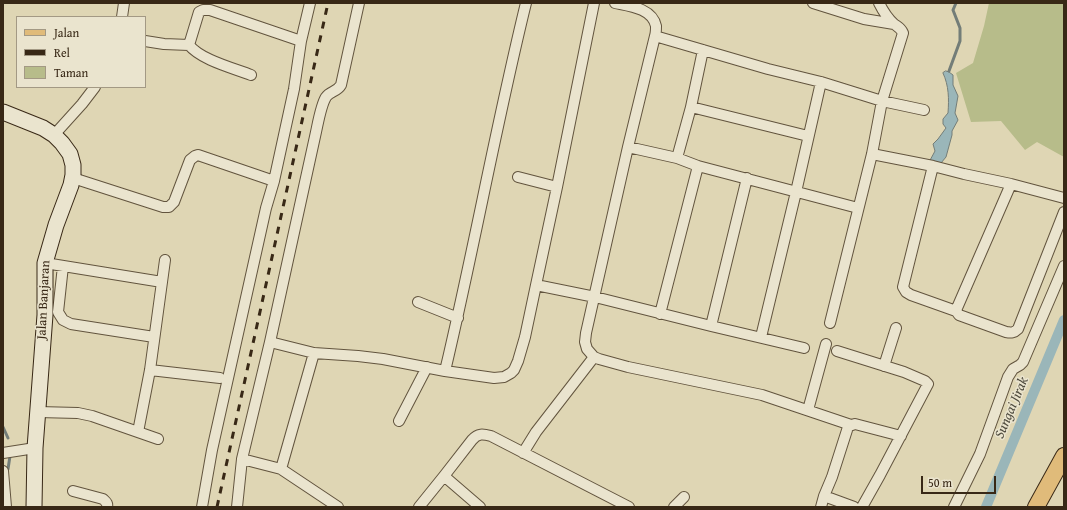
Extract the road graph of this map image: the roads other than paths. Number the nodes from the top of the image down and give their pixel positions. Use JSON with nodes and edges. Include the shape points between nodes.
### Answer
{"nodes":[{"id":1,"x":124,"y":3,"type":"edge"},
{"id":2,"x":310,"y":3,"type":"edge"},
{"id":3,"x":359,"y":3,"type":"edge"},
{"id":4,"x":526,"y":3,"type":"edge"},
{"id":5,"x":594,"y":3,"type":"edge"},
{"id":6,"x":615,"y":3,"type":"edge"},
{"id":7,"x":813,"y":3,"type":"edge"},
{"id":8,"x":879,"y":3,"type":"edge"},
{"id":9,"x":122,"y":16,"type":"edge"},
{"id":10,"x":894,"y":24,"type":"junction"},
{"id":11,"x":656,"y":36,"type":"junction"},
{"id":12,"x":146,"y":41,"type":"edge"},
{"id":13,"x":301,"y":41,"type":"junction"},
{"id":14,"x":189,"y":45,"type":"junction"},
{"id":15,"x":703,"y":50,"type":"junction"},
{"id":16,"x":251,"y":75,"type":"dead end"},
{"id":17,"x":821,"y":82,"type":"junction"},
{"id":18,"x":94,"y":88,"type":"edge"},
{"id":19,"x":882,"y":101,"type":"junction"},
{"id":20,"x":691,"y":107,"type":"junction"},
{"id":21,"x":924,"y":110,"type":"dead end"},
{"id":22,"x":3,"y":112,"type":"edge"},
{"id":23,"x":54,"y":135,"type":"junction"},
{"id":24,"x":808,"y":136,"type":"junction"},
{"id":25,"x":628,"y":147,"type":"junction"},
{"id":26,"x":872,"y":154,"type":"junction"},
{"id":27,"x":677,"y":158,"type":"junction"},
{"id":28,"x":698,"y":166,"type":"junction"},
{"id":29,"x":933,"y":166,"type":"junction"},
{"id":30,"x":518,"y":177,"type":"dead end"},
{"id":31,"x":73,"y":178,"type":"junction"},
{"id":32,"x":747,"y":178,"type":"junction"},
{"id":33,"x":274,"y":181,"type":"junction"},
{"id":34,"x":1011,"y":184,"type":"junction"},
{"id":35,"x":557,"y":187,"type":"junction"},
{"id":36,"x":796,"y":192,"type":"junction"},
{"id":37,"x":1064,"y":198,"type":"edge"},
{"id":38,"x":858,"y":208,"type":"junction"},
{"id":39,"x":1064,"y":212,"type":"edge"},
{"id":40,"x":165,"y":260,"type":"dead end"},
{"id":41,"x":44,"y":263,"type":"junction"},
{"id":42,"x":63,"y":266,"type":"junction"},
{"id":43,"x":1064,"y":266,"type":"edge"},
{"id":44,"x":162,"y":282,"type":"junction"},
{"id":45,"x":536,"y":285,"type":"junction"},
{"id":46,"x":595,"y":297,"type":"junction"},
{"id":47,"x":418,"y":302,"type":"dead end"},
{"id":48,"x":956,"y":311,"type":"junction"},
{"id":49,"x":660,"y":314,"type":"junction"},
{"id":50,"x":458,"y":318,"type":"junction"},
{"id":51,"x":830,"y":324,"type":"dead end"},
{"id":52,"x":710,"y":326,"type":"junction"},
{"id":53,"x":896,"y":328,"type":"dead end"},
{"id":54,"x":154,"y":337,"type":"junction"},
{"id":55,"x":761,"y":337,"type":"junction"},
{"id":56,"x":270,"y":342,"type":"junction"},
{"id":57,"x":826,"y":344,"type":"dead end"},
{"id":58,"x":804,"y":348,"type":"dead end"},
{"id":59,"x":837,"y":351,"type":"dead end"},
{"id":60,"x":314,"y":353,"type":"junction"},
{"id":61,"x":594,"y":357,"type":"junction"},
{"id":62,"x":884,"y":366,"type":"junction"},
{"id":63,"x":427,"y":368,"type":"junction"},
{"id":64,"x":150,"y":370,"type":"junction"},
{"id":65,"x":445,"y":371,"type":"junction"},
{"id":66,"x":220,"y":378,"type":"dead end"},
{"id":67,"x":808,"y":410,"type":"junction"},
{"id":68,"x":38,"y":412,"type":"junction"},
{"id":69,"x":399,"y":421,"type":"dead end"},
{"id":70,"x":851,"y":425,"type":"junction"},
{"id":71,"x":138,"y":432,"type":"junction"},
{"id":72,"x":900,"y":436,"type":"junction"},
{"id":73,"x":158,"y":439,"type":"dead end"},
{"id":74,"x":30,"y":449,"type":"junction"},
{"id":75,"x":5,"y":453,"type":"edge"},
{"id":76,"x":523,"y":453,"type":"junction"},
{"id":77,"x":1064,"y":456,"type":"edge"},
{"id":78,"x":242,"y":459,"type":"junction"},
{"id":79,"x":281,"y":469,"type":"junction"},
{"id":80,"x":3,"y":471,"type":"edge"},
{"id":81,"x":444,"y":476,"type":"junction"},
{"id":82,"x":73,"y":491,"type":"dead end"},
{"id":83,"x":824,"y":496,"type":"junction"},
{"id":84,"x":684,"y":497,"type":"dead end"},
{"id":85,"x":6,"y":507,"type":"edge"},
{"id":86,"x":34,"y":507,"type":"edge"},
{"id":87,"x":107,"y":507,"type":"edge"},
{"id":88,"x":202,"y":507,"type":"edge"},
{"id":89,"x":236,"y":507,"type":"edge"},
{"id":90,"x":338,"y":507,"type":"edge"},
{"id":91,"x":419,"y":507,"type":"edge"},
{"id":92,"x":480,"y":507,"type":"edge"},
{"id":93,"x":629,"y":507,"type":"edge"},
{"id":94,"x":674,"y":507,"type":"edge"},
{"id":95,"x":820,"y":507,"type":"edge"},
{"id":96,"x":854,"y":507,"type":"edge"},
{"id":97,"x":862,"y":507,"type":"edge"},
{"id":98,"x":954,"y":507,"type":"edge"},
{"id":99,"x":1036,"y":507,"type":"edge"}],
"edges":[{"from":1,"to":9,"type":"street"},
{"from":2,"to":13,"type":"street"},
{"from":3,"to":56,"type":"street","via":[[341,85],[326,98],[316,132]]},
{"from":4,"to":50,"type":"street"},
{"from":5,"to":35,"type":"street"},
{"from":6,"to":11,"type":"street","via":[[648,13],[656,26]]},
{"from":7,"to":10,"type":"street"},
{"from":8,"to":10,"type":"street","via":[[884,14]]},
{"from":10,"to":19,"type":"street","via":[[903,33]]},
{"from":11,"to":15,"type":"street"},
{"from":11,"to":25,"type":"street"},
{"from":12,"to":14,"type":"street"},
{"from":13,"to":14,"type":"street","via":[[205,9],[199,12]]},
{"from":13,"to":33,"type":"street","via":[[294,89]]},
{"from":14,"to":16,"type":"street","via":[[199,54]]},
{"from":15,"to":17,"type":"street"},
{"from":15,"to":20,"type":"street"},
{"from":17,"to":19,"type":"street"},
{"from":17,"to":24,"type":"street"},
{"from":18,"to":23,"type":"street"},
{"from":19,"to":21,"type":"street"},
{"from":19,"to":26,"type":"street"},
{"from":20,"to":24,"type":"street"},
{"from":20,"to":27,"type":"street"},
{"from":22,"to":23,"type":"street","name":"Jalan Banjaran"},
{"from":23,"to":31,"type":"street","name":"Jalan Banjaran","via":[[70,154]]},
{"from":24,"to":36,"type":"street"},
{"from":25,"to":27,"type":"street"},
{"from":25,"to":46,"type":"street"},
{"from":26,"to":29,"type":"street"},
{"from":26,"to":38,"type":"street"},
{"from":27,"to":28,"type":"street"},
{"from":28,"to":32,"type":"street"},
{"from":28,"to":49,"type":"street"},
{"from":29,"to":34,"type":"street"},
{"from":29,"to":48,"type":"street","via":[[903,287],[911,295]]},
{"from":30,"to":35,"type":"street"},
{"from":31,"to":33,"type":"street","via":[[163,207],[172,205],[190,160],[198,155]]},
{"from":31,"to":41,"type":"street","name":"Jalan Banjaran"},
{"from":32,"to":36,"type":"street"},
{"from":32,"to":52,"type":"street"},
{"from":33,"to":88,"type":"street","via":[[212,450]]},
{"from":34,"to":37,"type":"street"},
{"from":34,"to":48,"type":"street"},
{"from":35,"to":45,"type":"street"},
{"from":36,"to":38,"type":"street"},
{"from":36,"to":55,"type":"street"},
{"from":38,"to":51,"type":"street"},
{"from":39,"to":48,"type":"street","via":[[1015,332],[1006,332],[959,315]]},
{"from":40,"to":44,"type":"street"},
{"from":41,"to":42,"type":"street"},
{"from":41,"to":68,"type":"street","name":"Jalan Banjaran","via":[[45,315]]},
{"from":42,"to":44,"type":"street"},
{"from":42,"to":54,"type":"street","via":[[58,312],[63,320],[71,324]]},
{"from":43,"to":98,"type":"street","via":[[1023,362],[1013,369],[1008,377],[980,454]]},
{"from":44,"to":54,"type":"street"},
{"from":45,"to":46,"type":"street"},
{"from":45,"to":65,"type":"street","via":[[518,361],[511,373],[494,378]]},
{"from":46,"to":49,"type":"street"},
{"from":46,"to":61,"type":"street","via":[[585,342]]},
{"from":47,"to":50,"type":"street"},
{"from":49,"to":52,"type":"street"},
{"from":50,"to":65,"type":"street"},
{"from":52,"to":55,"type":"street"},
{"from":53,"to":62,"type":"street"},
{"from":54,"to":64,"type":"street"},
{"from":55,"to":58,"type":"street"},
{"from":56,"to":60,"type":"street"},
{"from":56,"to":78,"type":"street"},
{"from":57,"to":67,"type":"street"},
{"from":59,"to":62,"type":"street"},
{"from":60,"to":63,"type":"street","via":[[377,358]]},
{"from":60,"to":79,"type":"street"},
{"from":61,"to":67,"type":"street","via":[[628,367],[762,395]]},
{"from":61,"to":76,"type":"street","via":[[536,432]]},
{"from":62,"to":72,"type":"street","via":[[904,372],[928,384]]},
{"from":63,"to":65,"type":"street"},
{"from":63,"to":69,"type":"street"},
{"from":64,"to":66,"type":"street"},
{"from":64,"to":71,"type":"street"},
{"from":67,"to":70,"type":"street"},
{"from":68,"to":71,"type":"street","via":[[85,414]]},
{"from":68,"to":74,"type":"street","name":"Jalan Banjaran"},
{"from":70,"to":72,"type":"street","via":[[856,424]]},
{"from":70,"to":83,"type":"street","via":[[846,430]]},
{"from":71,"to":73,"type":"street"},
{"from":72,"to":97,"type":"street"},
{"from":74,"to":75,"type":"street"},
{"from":74,"to":86,"type":"street","name":"Jalan Banjaran"},
{"from":76,"to":81,"type":"street","via":[[491,436],[481,434],[472,440]]},
{"from":76,"to":93,"type":"street"},
{"from":77,"to":99,"type":"main road"},
{"from":78,"to":79,"type":"street"},
{"from":78,"to":89,"type":"street"},
{"from":79,"to":90,"type":"street"},
{"from":80,"to":85,"type":"street"},
{"from":81,"to":91,"type":"street"},
{"from":81,"to":92,"type":"street"},
{"from":82,"to":87,"type":"street","via":[[103,499]]},
{"from":83,"to":95,"type":"street"},
{"from":83,"to":96,"type":"street"},
{"from":84,"to":94,"type":"street"}]}
